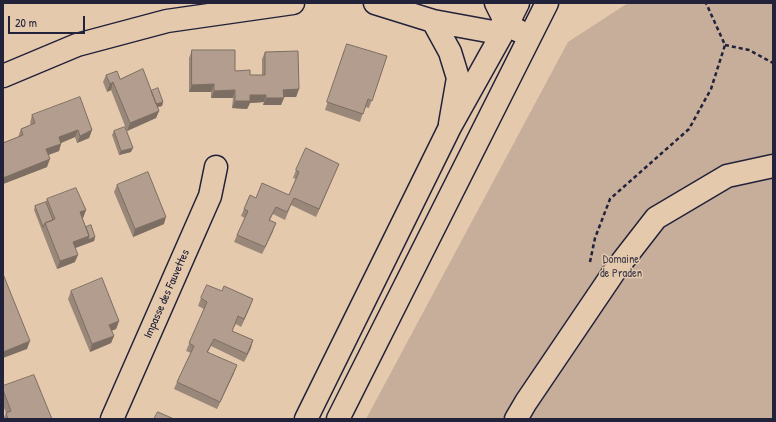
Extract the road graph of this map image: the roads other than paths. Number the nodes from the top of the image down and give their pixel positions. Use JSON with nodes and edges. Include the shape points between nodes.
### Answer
{"nodes":[{"id":1,"x":293,"y":3,"type":"edge"},
{"id":2,"x":374,"y":3,"type":"edge"},
{"id":3,"x":496,"y":3,"type":"edge"},
{"id":4,"x":518,"y":3,"type":"edge"},
{"id":5,"x":547,"y":3,"type":"edge"},
{"id":6,"x":433,"y":21,"type":"junction"},
{"id":7,"x":507,"y":25,"type":"junction"},
{"id":8,"x":530,"y":37,"type":"junction"},
{"id":9,"x":3,"y":76,"type":"edge"},
{"id":10,"x":450,"y":127,"type":"junction"},
{"id":11,"x":773,"y":166,"type":"edge"},
{"id":12,"x":216,"y":167,"type":"dead end"},
{"id":13,"x":112,"y":419,"type":"edge"},
{"id":14,"x":306,"y":419,"type":"edge"},
{"id":15,"x":338,"y":419,"type":"edge"},
{"id":16,"x":516,"y":419,"type":"edge"}],
"edges":[{"from":1,"to":9,"type":"main road","via":[[167,21],[77,45]]},
{"from":2,"to":6,"type":"main road"},
{"from":3,"to":7,"type":"main road"},
{"from":4,"to":7,"type":"main road"},
{"from":5,"to":8,"type":"main road"},
{"from":6,"to":7,"type":"main road","via":[[493,32]]},
{"from":6,"to":10,"type":"main road","via":[[450,52],[458,78]]},
{"from":7,"to":8,"type":"main road"},
{"from":7,"to":10,"type":"main road"},
{"from":8,"to":15,"type":"main road"},
{"from":10,"to":14,"type":"main road"},
{"from":11,"to":16,"type":"main road","via":[[727,176],[656,218],[614,272]]},
{"from":12,"to":13,"type":"main road","name":"Impasse des Fauvettes","via":[[210,196]]}]}
